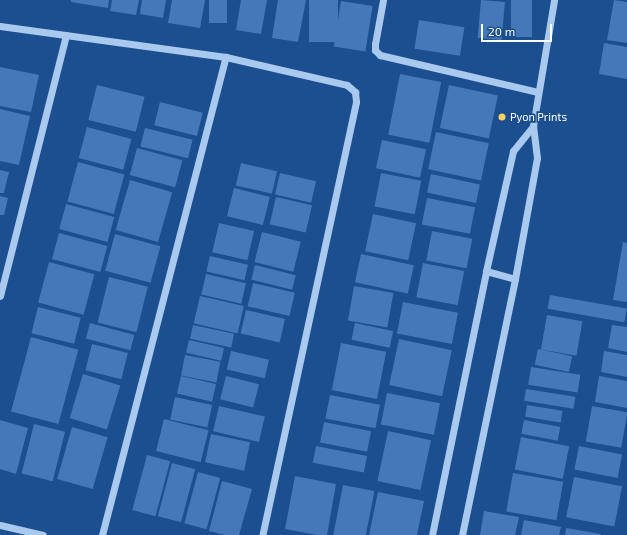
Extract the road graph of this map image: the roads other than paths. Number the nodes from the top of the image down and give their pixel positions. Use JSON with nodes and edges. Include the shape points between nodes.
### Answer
{"nodes":[{"id":1,"x":383,"y":0,"type":"edge"},
{"id":2,"x":554,"y":0,"type":"edge"},
{"id":3,"x":0,"y":26,"type":"edge"},
{"id":4,"x":66,"y":35,"type":"junction"},
{"id":5,"x":226,"y":57,"type":"junction"},
{"id":6,"x":538,"y":92,"type":"junction"},
{"id":7,"x":533,"y":126,"type":"junction"},
{"id":8,"x":486,"y":271,"type":"junction"},
{"id":9,"x":515,"y":279,"type":"junction"},
{"id":10,"x":0,"y":296,"type":"edge"},
{"id":11,"x":0,"y":525,"type":"edge"},
{"id":12,"x":43,"y":535,"type":"edge"},
{"id":13,"x":102,"y":535,"type":"edge"},
{"id":14,"x":262,"y":535,"type":"edge"},
{"id":15,"x":432,"y":535,"type":"edge"},
{"id":16,"x":462,"y":535,"type":"edge"}],
"edges":[{"from":1,"to":6,"type":"street","via":[[375,44],[375,50],[380,55]]},
{"from":2,"to":6,"type":"street"},
{"from":3,"to":4,"type":"street"},
{"from":4,"to":5,"type":"street"},
{"from":4,"to":10,"type":"street"},
{"from":5,"to":13,"type":"street"},
{"from":5,"to":14,"type":"street","via":[[347,85],[355,92],[356,102]]},
{"from":6,"to":7,"type":"street"},
{"from":7,"to":8,"type":"street","via":[[513,151]]},
{"from":7,"to":9,"type":"street","via":[[538,158]]},
{"from":8,"to":9,"type":"street"},
{"from":8,"to":15,"type":"street"},
{"from":9,"to":16,"type":"street"},
{"from":11,"to":12,"type":"street"}]}
